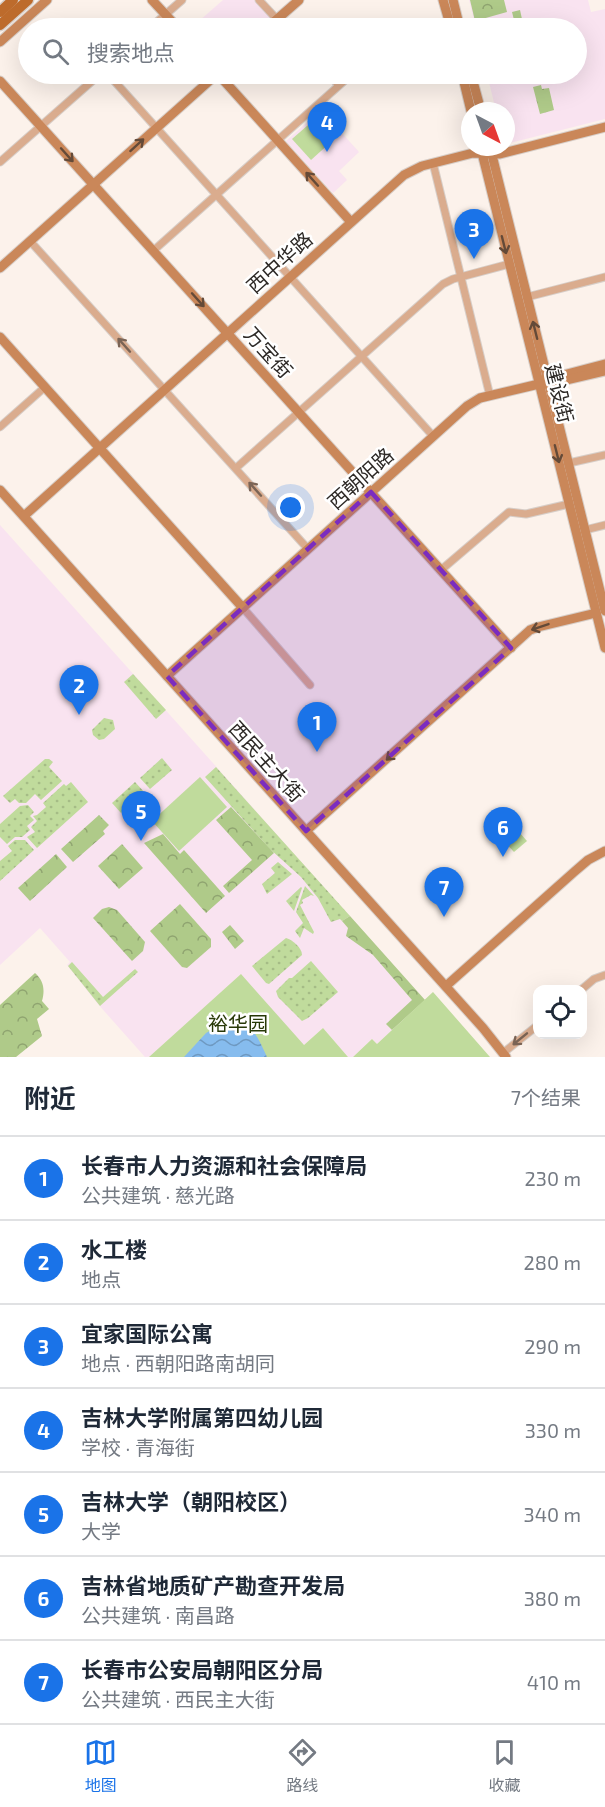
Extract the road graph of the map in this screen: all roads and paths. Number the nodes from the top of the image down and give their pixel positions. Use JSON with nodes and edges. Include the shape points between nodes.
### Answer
{"nodes":[{"id":1,"x":13,"y":0,"type":"edge"},
{"id":2,"x":28,"y":0,"type":"edge"},
{"id":3,"x":46,"y":0,"type":"edge"},
{"id":4,"x":152,"y":0,"type":"edge"},
{"id":5,"x":182,"y":0,"type":"edge"},
{"id":6,"x":259,"y":0,"type":"edge"},
{"id":7,"x":299,"y":0,"type":"edge"},
{"id":8,"x":443,"y":0,"type":"edge"},
{"id":9,"x":453,"y":0,"type":"edge"},
{"id":10,"x":0,"y":12,"type":"edge"},
{"id":11,"x":165,"y":15,"type":"junction"},
{"id":12,"x":26,"y":18,"type":"edge"},
{"id":13,"x":162,"y":18,"type":"edge"},
{"id":14,"x":168,"y":18,"type":"edge"},
{"id":15,"x":275,"y":18,"type":"edge"},
{"id":16,"x":279,"y":18,"type":"edge"},
{"id":17,"x":448,"y":18,"type":"edge"},
{"id":18,"x":458,"y":18,"type":"edge"},
{"id":19,"x":0,"y":25,"type":"edge"},
{"id":20,"x":18,"y":26,"type":"edge"},
{"id":21,"x":0,"y":42,"type":"edge"},
{"id":22,"x":0,"y":81,"type":"edge"},
{"id":23,"x":88,"y":84,"type":"edge"},
{"id":24,"x":117,"y":84,"type":"edge"},
{"id":25,"x":206,"y":84,"type":"edge"},
{"id":26,"x":226,"y":84,"type":"edge"},
{"id":27,"x":464,"y":84,"type":"edge"},
{"id":28,"x":474,"y":84,"type":"edge"},
{"id":29,"x":339,"y":86,"type":"edge"},
{"id":30,"x":469,"y":102,"type":"edge"},
{"id":31,"x":479,"y":102,"type":"edge"},
{"id":32,"x":40,"y":126,"type":"junction"},
{"id":33,"x":157,"y":127,"type":"junction"},
{"id":34,"x":605,"y":128,"type":"edge"},
{"id":35,"x":277,"y":140,"type":"junction"},
{"id":36,"x":515,"y":150,"type":"edge"},
{"id":37,"x":461,"y":156,"type":"edge"},
{"id":38,"x":487,"y":156,"type":"edge"},
{"id":39,"x":488,"y":156,"type":"edge"},
{"id":40,"x":0,"y":162,"type":"edge"},
{"id":41,"x":433,"y":163,"type":"junction"},
{"id":42,"x":93,"y":184,"type":"junction"},
{"id":43,"x":217,"y":194,"type":"junction"},
{"id":44,"x":351,"y":222,"type":"junction"},
{"id":45,"x":30,"y":241,"type":"junction"},
{"id":46,"x":153,"y":251,"type":"junction"},
{"id":47,"x":509,"y":264,"type":"junction"},
{"id":48,"x":0,"y":268,"type":"edge"},
{"id":49,"x":291,"y":276,"type":"junction"},
{"id":50,"x":461,"y":276,"type":"junction"},
{"id":51,"x":605,"y":277,"type":"edge"},
{"id":52,"x":527,"y":297,"type":"junction"},
{"id":53,"x":227,"y":333,"type":"junction"},
{"id":54,"x":0,"y":337,"type":"edge"},
{"id":55,"x":363,"y":357,"type":"junction"},
{"id":56,"x":605,"y":364,"type":"edge"},
{"id":57,"x":605,"y":371,"type":"edge"},
{"id":58,"x":545,"y":382,"type":"junction"},
{"id":59,"x":45,"y":387,"type":"junction"},
{"id":60,"x":165,"y":389,"type":"junction"},
{"id":61,"x":490,"y":396,"type":"junction"},
{"id":62,"x":299,"y":413,"type":"junction"},
{"id":63,"x":0,"y":427,"type":"edge"},
{"id":64,"x":433,"y":436,"type":"junction"},
{"id":65,"x":100,"y":448,"type":"junction"},
{"id":66,"x":605,"y":455,"type":"edge"},
{"id":67,"x":569,"y":464,"type":"junction"},
{"id":68,"x":236,"y":468,"type":"junction"},
{"id":69,"x":0,"y":490,"type":"edge"},
{"id":70,"x":371,"y":492,"type":"junction"},
{"id":71,"x":569,"y":504,"type":"junction"},
{"id":72,"x":24,"y":516,"type":"junction"},
{"id":73,"x":605,"y":525,"type":"edge"},
{"id":74,"x":585,"y":530,"type":"junction"},
{"id":75,"x":308,"y":549,"type":"junction"},
{"id":76,"x":441,"y":570,"type":"junction"},
{"id":77,"x":243,"y":608,"type":"junction"},
{"id":78,"x":601,"y":612,"type":"edge"},
{"id":79,"x":511,"y":648,"type":"junction"},
{"id":80,"x":605,"y":648,"type":"edge"},
{"id":81,"x":167,"y":676,"type":"junction"},
{"id":82,"x":310,"y":685,"type":"dead end"},
{"id":83,"x":306,"y":831,"type":"junction"},
{"id":84,"x":605,"y":851,"type":"edge"},
{"id":85,"x":605,"y":975,"type":"edge"},
{"id":86,"x":587,"y":985,"type":"edge"},
{"id":87,"x":446,"y":986,"type":"junction"},
{"id":88,"x":533,"y":1029,"type":"edge"},
{"id":89,"x":504,"y":1055,"type":"edge"}],
"edges":[{"from":1,"to":10,"type":"main road"},
{"from":2,"to":19,"type":"main road"},
{"from":3,"to":12,"type":"street"},
{"from":4,"to":11,"type":"street"},
{"from":5,"to":11,"type":"street"},
{"from":6,"to":15,"type":"street"},
{"from":7,"to":16,"type":"street"},
{"from":8,"to":17,"type":"street"},
{"from":9,"to":18,"type":"street"},
{"from":11,"to":13,"type":"street"},
{"from":11,"to":14,"type":"street"},
{"from":20,"to":21,"type":"street"},
{"from":22,"to":32,"type":"street","name":"万宝街"},
{"from":23,"to":32,"type":"street"},
{"from":24,"to":33,"type":"street"},
{"from":25,"to":33,"type":"street"},
{"from":26,"to":35,"type":"street"},
{"from":27,"to":30,"type":"street"},
{"from":28,"to":31,"type":"street"},
{"from":29,"to":35,"type":"street"},
{"from":32,"to":40,"type":"street"},
{"from":32,"to":42,"type":"street","name":"万宝街","one_way":true},
{"from":42,"to":33,"type":"street","one_way":true},
{"from":33,"to":43,"type":"street"},
{"from":34,"to":36,"type":"street","name":"西中华路"},
{"from":35,"to":43,"type":"street"},
{"from":44,"to":35,"type":"street","one_way":true},
{"from":37,"to":41,"type":"street","name":"西中华路"},
{"from":38,"to":47,"type":"street","name":"建设街","one_way":true},
{"from":39,"to":52,"type":"street","name":"建设街"},
{"from":41,"to":44,"type":"street","name":"西中华路","via":[[404,175]]},
{"from":41,"to":50,"type":"street"},
{"from":42,"to":45,"type":"street"},
{"from":42,"to":46,"type":"street","name":"万宝街"},
{"from":43,"to":46,"type":"street"},
{"from":43,"to":49,"type":"street"},
{"from":44,"to":49,"type":"street","name":"西中华路"},
{"from":45,"to":48,"type":"street"},
{"from":60,"to":45,"type":"street","one_way":true},
{"from":46,"to":53,"type":"street","name":"万宝街","one_way":true},
{"from":47,"to":50,"type":"street"},
{"from":47,"to":58,"type":"street","name":"建设街"},
{"from":49,"to":53,"type":"street","name":"西中华路"},
{"from":49,"to":55,"type":"street"},
{"from":50,"to":55,"type":"street","via":[[443,284]]},
{"from":50,"to":61,"type":"street"},
{"from":51,"to":52,"type":"street"},
{"from":58,"to":52,"type":"street","name":"建设街","one_way":true},
{"from":53,"to":60,"type":"street","name":"西中华路"},
{"from":53,"to":62,"type":"street","name":"万宝街"},
{"from":54,"to":59,"type":"street"},
{"from":55,"to":62,"type":"street"},
{"from":55,"to":64,"type":"street"},
{"from":56,"to":58,"type":"street","name":"西朝阳路"},
{"from":57,"to":58,"type":"street","name":"西朝阳路"},
{"from":58,"to":61,"type":"street","name":"西朝阳路"},
{"from":58,"to":67,"type":"street","name":"建设街"},
{"from":58,"to":71,"type":"street","name":"建设街","one_way":true},
{"from":59,"to":63,"type":"street"},
{"from":59,"to":65,"type":"street"},
{"from":60,"to":65,"type":"street","name":"西中华路"},
{"from":60,"to":68,"type":"street"},
{"from":61,"to":64,"type":"street","name":"西朝阳路","via":[[472,402]]},
{"from":62,"to":68,"type":"street"},
{"from":62,"to":70,"type":"street","name":"万宝街"},
{"from":64,"to":70,"type":"street","name":"西朝阳路"},
{"from":65,"to":72,"type":"street","name":"西中华路"},
{"from":65,"to":77,"type":"street"},
{"from":66,"to":67,"type":"street"},
{"from":67,"to":74,"type":"street","name":"建设街"},
{"from":75,"to":68,"type":"street","one_way":true},
{"from":69,"to":72,"type":"street","name":"西民主大街"},
{"from":70,"to":75,"type":"street","name":"西朝阳路"},
{"from":70,"to":76,"type":"street","name":"万宝街"},
{"from":71,"to":76,"type":"street","via":[[526,514],[509,512]]},
{"from":71,"to":78,"type":"street","name":"建设街"},
{"from":72,"to":81,"type":"street","name":"西民主大街"},
{"from":73,"to":74,"type":"street"},
{"from":74,"to":78,"type":"street","name":"建设街"},
{"from":75,"to":77,"type":"street","name":"西朝阳路"},
{"from":76,"to":79,"type":"street","name":"万宝街"},
{"from":77,"to":81,"type":"street","name":"西朝阳路"},
{"from":77,"to":82,"type":"street"},
{"from":78,"to":79,"type":"street","one_way":true,"via":[[530,630]]},
{"from":78,"to":80,"type":"street","name":"建设街"},
{"from":79,"to":83,"type":"street","one_way":true},
{"from":81,"to":83,"type":"street","name":"西民主大街"},
{"from":83,"to":87,"type":"street","name":"西民主大街"},
{"from":84,"to":87,"type":"street","via":[[581,866]]},
{"from":85,"to":86,"type":"street"},
{"from":87,"to":89,"type":"street","name":"西民主大街"},
{"from":88,"to":89,"type":"street","one_way":true}]}
